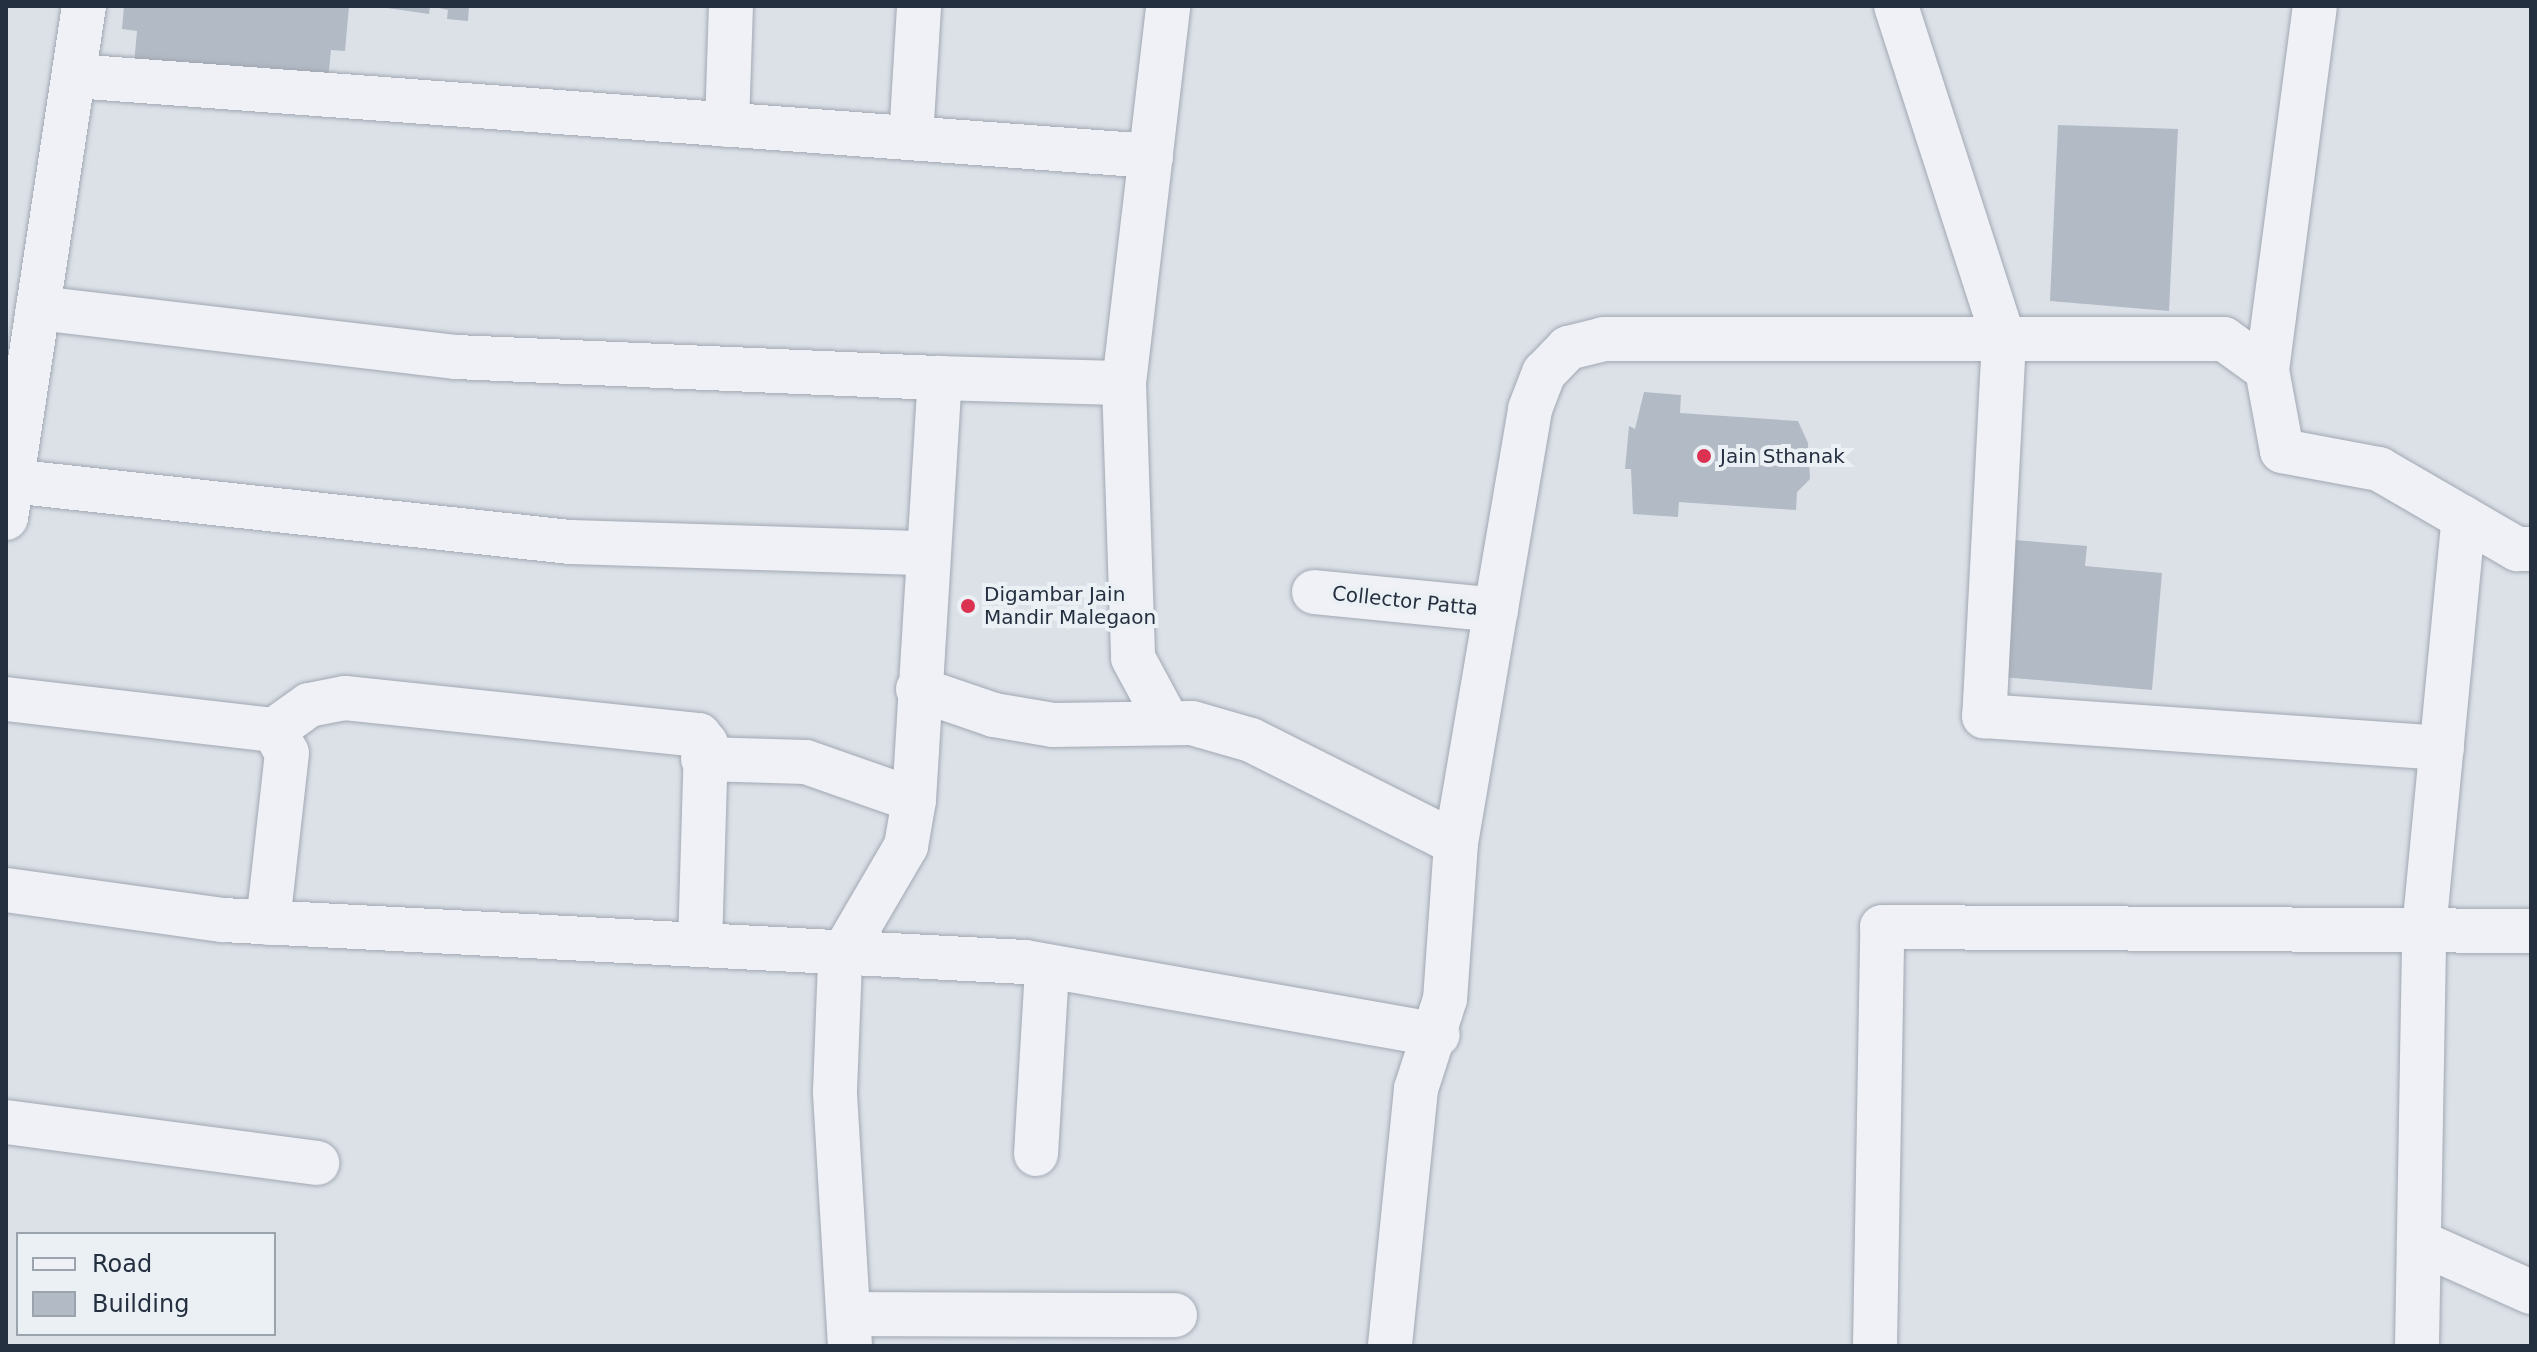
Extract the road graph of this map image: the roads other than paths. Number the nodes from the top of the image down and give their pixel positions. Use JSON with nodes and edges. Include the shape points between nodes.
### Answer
{"nodes":[{"id":1,"x":84,"y":6,"type":"edge"},
{"id":2,"x":731,"y":6,"type":"edge"},
{"id":3,"x":919,"y":6,"type":"edge"},
{"id":4,"x":1168,"y":6,"type":"edge"},
{"id":5,"x":1896,"y":6,"type":"edge"},
{"id":6,"x":2315,"y":6,"type":"edge"},
{"id":7,"x":74,"y":76,"type":"junction"},
{"id":8,"x":727,"y":125,"type":"junction"},
{"id":9,"x":911,"y":138,"type":"junction"},
{"id":10,"x":1151,"y":156,"type":"junction"},
{"id":11,"x":38,"y":308,"type":"junction"},
{"id":12,"x":2004,"y":340,"type":"junction"},
{"id":13,"x":2267,"y":370,"type":"junction"},
{"id":14,"x":940,"y":378,"type":"junction"},
{"id":15,"x":1124,"y":383,"type":"junction"},
{"id":16,"x":16,"y":392,"type":"edge"},
{"id":17,"x":9,"y":499,"type":"edge"},
{"id":18,"x":2464,"y":518,"type":"junction"},
{"id":19,"x":2531,"y":549,"type":"edge"},
{"id":20,"x":927,"y":553,"type":"junction"},
{"id":21,"x":1314,"y":592,"type":"dead end"},
{"id":22,"x":1496,"y":610,"type":"junction"},
{"id":23,"x":918,"y":689,"type":"junction"},
{"id":24,"x":6,"y":699,"type":"edge"},
{"id":25,"x":1168,"y":723,"type":"junction"},
{"id":26,"x":274,"y":730,"type":"junction"},
{"id":27,"x":2442,"y":748,"type":"junction"},
{"id":28,"x":703,"y":759,"type":"junction"},
{"id":29,"x":914,"y":800,"type":"junction"},
{"id":30,"x":1456,"y":843,"type":"junction"},
{"id":31,"x":6,"y":890,"type":"edge"},
{"id":32,"x":268,"y":923,"type":"junction"},
{"id":33,"x":2424,"y":930,"type":"junction"},
{"id":34,"x":2531,"y":931,"type":"edge"},
{"id":35,"x":700,"y":945,"type":"junction"},
{"id":36,"x":844,"y":953,"type":"junction"},
{"id":37,"x":1047,"y":967,"type":"junction"},
{"id":38,"x":1438,"y":1035,"type":"junction"},
{"id":39,"x":6,"y":1122,"type":"edge"},
{"id":40,"x":1036,"y":1154,"type":"dead end"},
{"id":41,"x":317,"y":1163,"type":"dead end"},
{"id":42,"x":2419,"y":1242,"type":"junction"},
{"id":43,"x":2531,"y":1292,"type":"edge"},
{"id":44,"x":1175,"y":1315,"type":"dead end"},
{"id":45,"x":849,"y":1330,"type":"edge"},
{"id":46,"x":1390,"y":1346,"type":"edge"},
{"id":47,"x":1875,"y":1346,"type":"edge"},
{"id":48,"x":2417,"y":1346,"type":"edge"}],
"edges":[{"from":1,"to":7,"type":"street"},
{"from":2,"to":8,"type":"street"},
{"from":3,"to":9,"type":"street"},
{"from":4,"to":10,"type":"street"},
{"from":5,"to":12,"type":"street"},
{"from":6,"to":13,"type":"street"},
{"from":7,"to":8,"type":"street"},
{"from":7,"to":11,"type":"street"},
{"from":8,"to":9,"type":"street"},
{"from":9,"to":10,"type":"street"},
{"from":10,"to":15,"type":"street"},
{"from":11,"to":14,"type":"street","via":[[456,357]]},
{"from":11,"to":16,"type":"street"},
{"from":12,"to":13,"type":"street","via":[[2224,339]]},
{"from":12,"to":22,"type":"street","via":[[1603,339],[1568,348],[1544,373],[1530,409]]},
{"from":12,"to":27,"type":"street","via":[[1984,716]]},
{"from":13,"to":18,"type":"street","via":[[2282,451],[2379,469]]},
{"from":14,"to":15,"type":"street"},
{"from":14,"to":20,"type":"street"},
{"from":15,"to":25,"type":"street","via":[[1133,658]]},
{"from":16,"to":17,"type":"street"},
{"from":17,"to":20,"type":"street","via":[[570,542]]},
{"from":18,"to":19,"type":"street","via":[[2517,549]]},
{"from":18,"to":27,"type":"street"},
{"from":20,"to":23,"type":"street"},
{"from":21,"to":22,"type":"street","name":"Collector Patta"},
{"from":22,"to":30,"type":"street"},
{"from":23,"to":25,"type":"street","via":[[994,715],[1053,725]]},
{"from":23,"to":29,"type":"street"},
{"from":24,"to":26,"type":"street"},
{"from":25,"to":30,"type":"street","via":[[1251,740]]},
{"from":26,"to":28,"type":"street","via":[[309,705],[345,698],[686,731],[706,744]]},
{"from":26,"to":32,"type":"street","via":[[287,753]]},
{"from":27,"to":33,"type":"street"},
{"from":28,"to":29,"type":"street","via":[[806,762]]},
{"from":28,"to":35,"type":"street"},
{"from":29,"to":36,"type":"street","via":[[906,846]]},
{"from":30,"to":38,"type":"street"},
{"from":31,"to":32,"type":"street"},
{"from":32,"to":35,"type":"street"},
{"from":33,"to":34,"type":"street"},
{"from":33,"to":42,"type":"street"},
{"from":33,"to":47,"type":"street","via":[[1882,927]]},
{"from":35,"to":36,"type":"street"},
{"from":36,"to":37,"type":"street"},
{"from":36,"to":45,"type":"street","via":[[835,1091]]},
{"from":37,"to":38,"type":"street"},
{"from":37,"to":40,"type":"street"},
{"from":38,"to":46,"type":"street","via":[[1416,1089]]},
{"from":39,"to":41,"type":"street"},
{"from":42,"to":43,"type":"street"},
{"from":42,"to":48,"type":"street"},
{"from":44,"to":45,"type":"street"}]}
